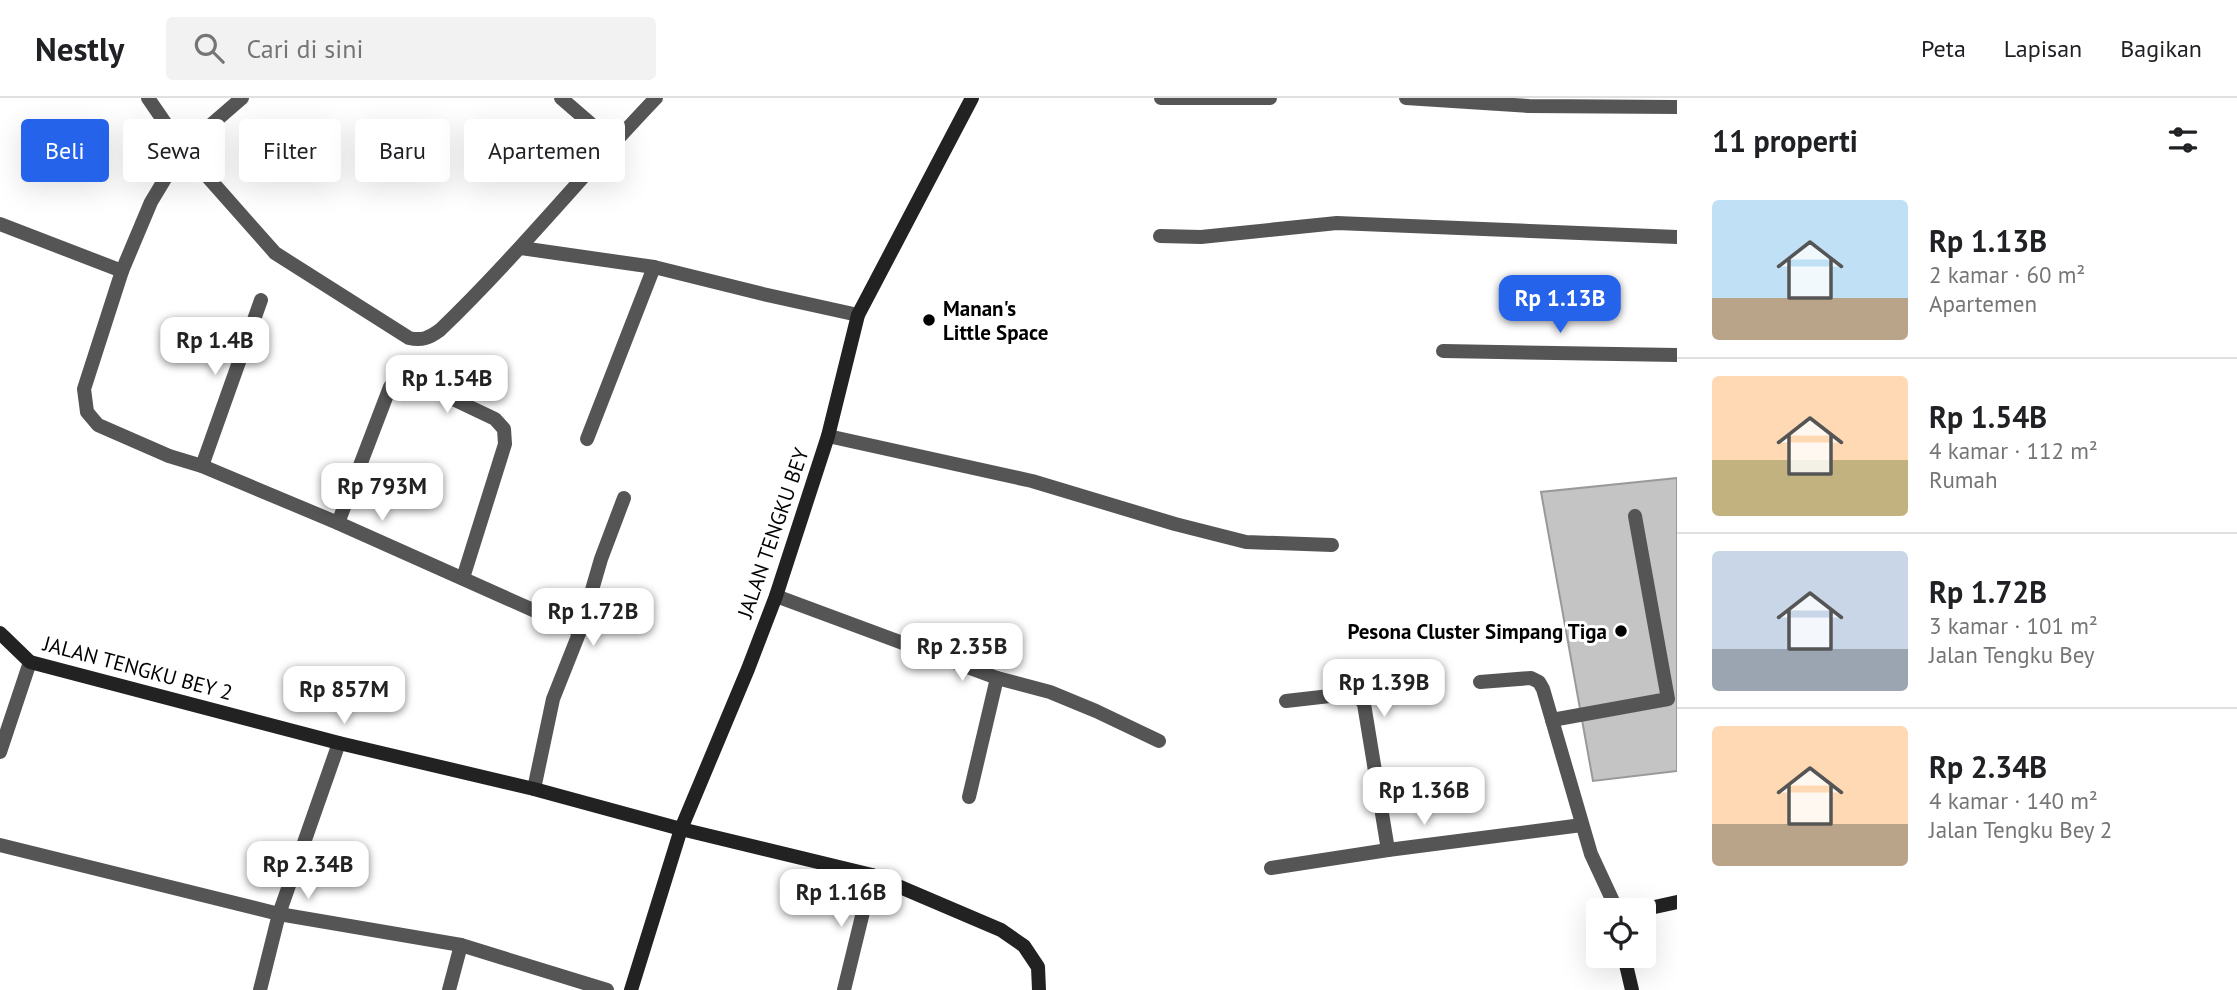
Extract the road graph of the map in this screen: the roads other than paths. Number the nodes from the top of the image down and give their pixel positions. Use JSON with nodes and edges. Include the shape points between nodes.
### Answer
{"nodes":[{"id":1,"x":148,"y":98,"type":"edge"},
{"id":2,"x":242,"y":98,"type":"edge"},
{"id":3,"x":561,"y":98,"type":"edge"},
{"id":4,"x":656,"y":98,"type":"edge"},
{"id":5,"x":972,"y":98,"type":"edge"},
{"id":6,"x":1161,"y":98,"type":"edge"},
{"id":7,"x":1267,"y":98,"type":"edge"},
{"id":8,"x":1406,"y":98,"type":"edge"},
{"id":9,"x":1677,"y":107,"type":"edge"},
{"id":10,"x":162,"y":119,"type":"edge"},
{"id":11,"x":218,"y":119,"type":"edge"},
{"id":12,"x":585,"y":119,"type":"edge"},
{"id":13,"x":625,"y":130,"type":"edge"},
{"id":14,"x":163,"y":182,"type":"edge"},
{"id":15,"x":212,"y":182,"type":"edge"},
{"id":16,"x":579,"y":182,"type":"edge"},
{"id":17,"x":0,"y":224,"type":"edge"},
{"id":18,"x":1160,"y":236,"type":"dead end"},
{"id":19,"x":1677,"y":237,"type":"edge"},
{"id":20,"x":521,"y":248,"type":"junction"},
{"id":21,"x":654,"y":267,"type":"junction"},
{"id":22,"x":122,"y":271,"type":"junction"},
{"id":23,"x":261,"y":300,"type":"dead end"},
{"id":24,"x":858,"y":314,"type":"junction"},
{"id":25,"x":1443,"y":351,"type":"dead end"},
{"id":26,"x":1677,"y":355,"type":"edge"},
{"id":27,"x":828,"y":436,"type":"junction"},
{"id":28,"x":587,"y":439,"type":"dead end"},
{"id":29,"x":202,"y":466,"type":"junction"},
{"id":30,"x":624,"y":498,"type":"dead end"},
{"id":31,"x":1635,"y":516,"type":"dead end"},
{"id":32,"x":338,"y":523,"type":"junction"},
{"id":33,"x":1332,"y":545,"type":"dead end"},
{"id":34,"x":463,"y":578,"type":"junction"},
{"id":35,"x":776,"y":596,"type":"junction"},
{"id":36,"x":580,"y":631,"type":"junction"},
{"id":37,"x":0,"y":633,"type":"edge"},
{"id":38,"x":30,"y":662,"type":"junction"},
{"id":39,"x":997,"y":678,"type":"junction"},
{"id":40,"x":1480,"y":682,"type":"dead end"},
{"id":41,"x":1286,"y":701,"type":"dead end"},
{"id":42,"x":1552,"y":720,"type":"junction"},
{"id":43,"x":1159,"y":741,"type":"dead end"},
{"id":44,"x":339,"y":743,"type":"junction"},
{"id":45,"x":0,"y":752,"type":"edge"},
{"id":46,"x":534,"y":789,"type":"junction"},
{"id":47,"x":969,"y":797,"type":"dead end"},
{"id":48,"x":1582,"y":825,"type":"junction"},
{"id":49,"x":681,"y":829,"type":"junction"},
{"id":50,"x":0,"y":845,"type":"edge"},
{"id":51,"x":1388,"y":849,"type":"junction"},
{"id":52,"x":1271,"y":868,"type":"dead end"},
{"id":53,"x":872,"y":875,"type":"junction"},
{"id":54,"x":1611,"y":898,"type":"edge"},
{"id":55,"x":1677,"y":902,"type":"edge"},
{"id":56,"x":1656,"y":907,"type":"edge"},
{"id":57,"x":279,"y":914,"type":"junction"},
{"id":58,"x":461,"y":945,"type":"junction"},
{"id":59,"x":1627,"y":968,"type":"edge"},
{"id":60,"x":260,"y":990,"type":"edge"},
{"id":61,"x":449,"y":990,"type":"edge"},
{"id":62,"x":607,"y":990,"type":"edge"},
{"id":63,"x":631,"y":990,"type":"edge"},
{"id":64,"x":844,"y":990,"type":"edge"},
{"id":65,"x":1040,"y":990,"type":"edge"},
{"id":66,"x":1632,"y":990,"type":"edge"}],
"edges":[{"from":1,"to":10,"type":"street"},
{"from":2,"to":11,"type":"street"},
{"from":3,"to":12,"type":"street"},
{"from":4,"to":13,"type":"street"},
{"from":5,"to":24,"type":"street","name":"JALAN TENGKU BEY"},
{"from":6,"to":7,"type":"street"},
{"from":8,"to":9,"type":"street","via":[[1529,106]]},
{"from":14,"to":22,"type":"street"},
{"from":15,"to":20,"type":"street","via":[[275,253],[409,338],[420,340],[440,330]]},
{"from":16,"to":20,"type":"street"},
{"from":17,"to":22,"type":"street"},
{"from":18,"to":19,"type":"street","via":[[1201,237],[1337,223]]},
{"from":20,"to":21,"type":"street"},
{"from":21,"to":24,"type":"street"},
{"from":21,"to":28,"type":"street"},
{"from":22,"to":29,"type":"street","via":[[84,389],[87,412],[99,425]]},
{"from":23,"to":29,"type":"street"},
{"from":24,"to":27,"type":"street","name":"JALAN TENGKU BEY"},
{"from":25,"to":26,"type":"street"},
{"from":27,"to":33,"type":"street","via":[[1032,481],[1247,542]]},
{"from":27,"to":35,"type":"street","name":"JALAN TENGKU BEY"},
{"from":29,"to":32,"type":"street"},
{"from":30,"to":36,"type":"street"},
{"from":31,"to":42,"type":"street","via":[[1668,699]]},
{"from":32,"to":34,"type":"street"},
{"from":32,"to":34,"type":"street","via":[[390,387],[402,376],[411,379],[495,419],[504,429],[505,444]]},
{"from":34,"to":36,"type":"street"},
{"from":35,"to":39,"type":"street"},
{"from":35,"to":49,"type":"street","name":"JALAN TENGKU BEY"},
{"from":36,"to":46,"type":"street","via":[[553,699]]},
{"from":37,"to":38,"type":"street","name":"JALAN TENGKU BEY 2"},
{"from":38,"to":44,"type":"street","name":"JALAN TENGKU BEY 2"},
{"from":38,"to":45,"type":"street"},
{"from":39,"to":43,"type":"street","via":[[1050,692]]},
{"from":39,"to":47,"type":"street"},
{"from":40,"to":42,"type":"street","via":[[1531,678],[1539,682]]},
{"from":41,"to":51,"type":"street","via":[[1356,693],[1364,704]]},
{"from":42,"to":48,"type":"street"},
{"from":44,"to":46,"type":"street","name":"JALAN TENGKU BEY 2"},
{"from":44,"to":57,"type":"street"},
{"from":46,"to":49,"type":"street","name":"JALAN TENGKU BEY 2"},
{"from":48,"to":51,"type":"street"},
{"from":48,"to":54,"type":"street"},
{"from":49,"to":53,"type":"street","name":"JALAN TENGKU BEY 2"},
{"from":49,"to":63,"type":"street","name":"JALAN TENGKU BEY"},
{"from":50,"to":57,"type":"street"},
{"from":51,"to":52,"type":"street"},
{"from":53,"to":64,"type":"street"},
{"from":53,"to":65,"type":"street","name":"JALAN TENGKU BEY 2","via":[[1001,930],[1024,946],[1038,967]]},
{"from":55,"to":56,"type":"street"},
{"from":57,"to":58,"type":"street"},
{"from":57,"to":60,"type":"street"},
{"from":58,"to":61,"type":"street"},
{"from":58,"to":62,"type":"street"},
{"from":59,"to":66,"type":"street"}]}
